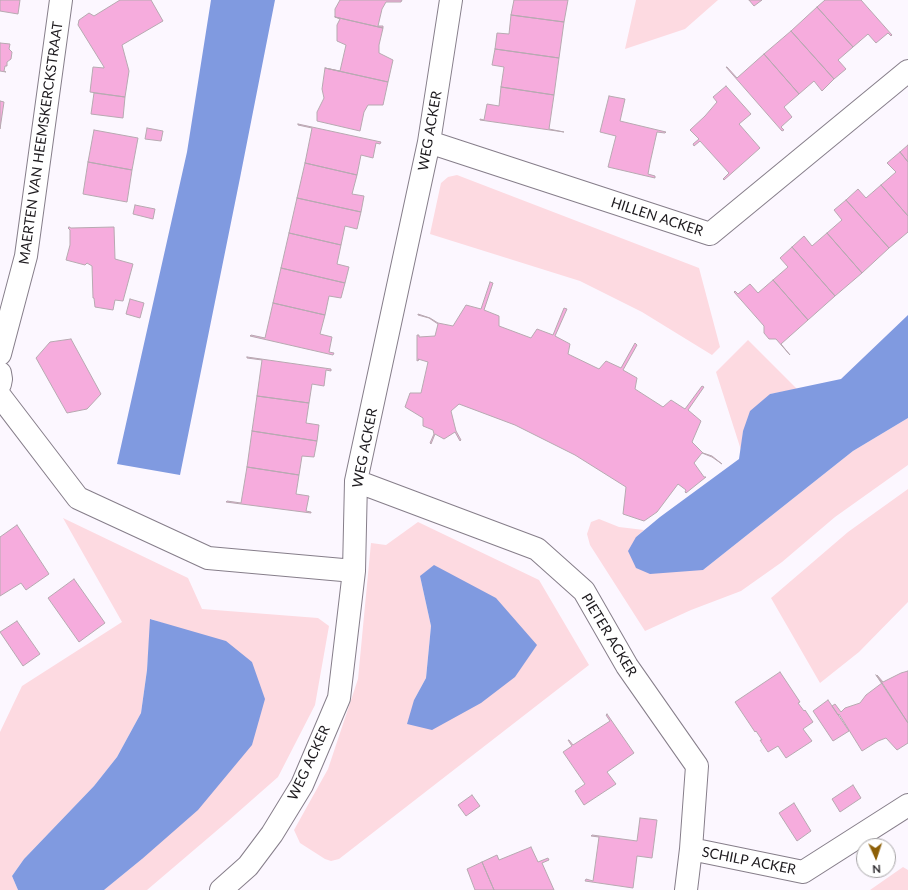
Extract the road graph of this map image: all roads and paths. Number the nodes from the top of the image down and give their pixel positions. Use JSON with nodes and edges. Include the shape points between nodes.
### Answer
{"nodes":[{"id":1,"x":61,"y":0,"type":"edge"},
{"id":2,"x":451,"y":0,"type":"edge"},
{"id":3,"x":908,"y":71,"type":"edge"},
{"id":4,"x":429,"y":142,"type":"junction"},
{"id":5,"x":0,"y":354,"type":"edge"},
{"id":6,"x":0,"y":373,"type":"edge"},
{"id":7,"x":0,"y":384,"type":"edge"},
{"id":8,"x":0,"y":396,"type":"edge"},
{"id":9,"x":356,"y":481,"type":"junction"},
{"id":10,"x":354,"y":571,"type":"junction"},
{"id":11,"x":908,"y":807,"type":"edge"},
{"id":12,"x":691,"y":849,"type":"junction"},
{"id":13,"x":221,"y":890,"type":"edge"},
{"id":14,"x":686,"y":890,"type":"edge"}],
"edges":[{"from":1,"to":5,"type":"street","name":"MAERTEN VAN HEEMSKERCKSTRAAT","via":[[26,256]]},
{"from":2,"to":4,"type":"street","name":"WEG ACKER"},
{"from":3,"to":4,"type":"street","name":"HILLEN ACKER","via":[[710,234]]},
{"from":4,"to":9,"type":"street","name":"WEG ACKER"},
{"from":6,"to":7,"type":"street"},
{"from":8,"to":10,"type":"street","via":[[78,498],[208,558]]},
{"from":9,"to":10,"type":"street","name":"WEG ACKER"},
{"from":9,"to":12,"type":"street","name":"PIETER ACKER","via":[[537,549],[584,591],[627,666],[697,766]]},
{"from":10,"to":13,"type":"street","name":"WEG ACKER","via":[[339,698],[302,785],[272,834],[248,866]]},
{"from":11,"to":12,"type":"street","name":"SCHILP ACKER","via":[[803,872]]},
{"from":12,"to":14,"type":"street","name":"PIETER ACKER"}]}
